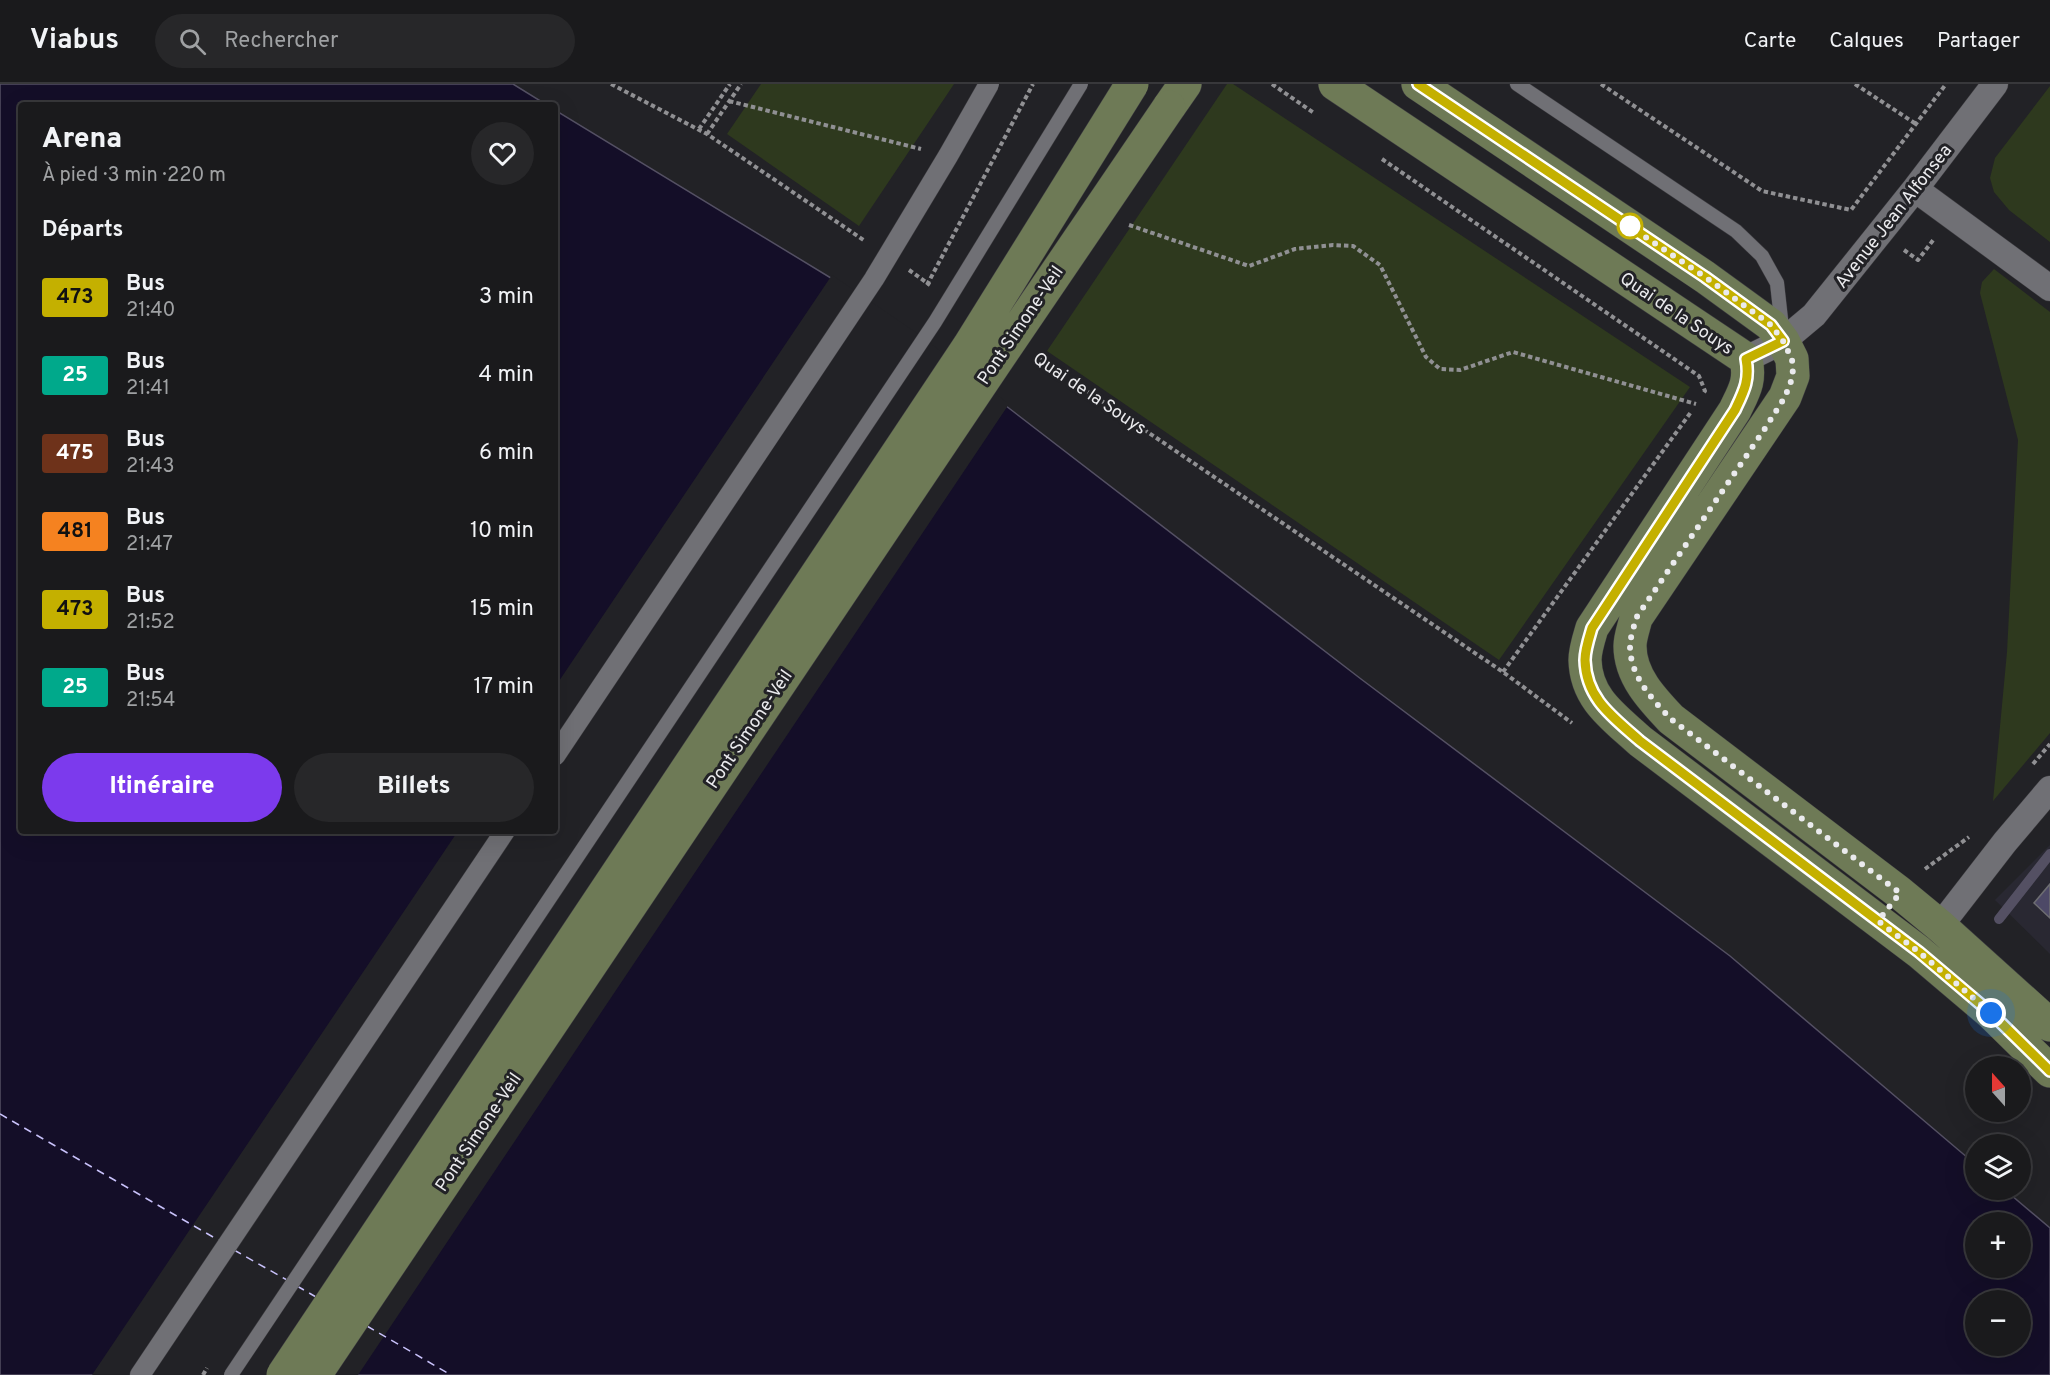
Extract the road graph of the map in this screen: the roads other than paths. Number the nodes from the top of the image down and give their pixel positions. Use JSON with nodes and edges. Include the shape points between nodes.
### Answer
{"nodes":[{"id":1,"x":989,"y":84,"type":"edge"},
{"id":2,"x":1081,"y":84,"type":"edge"},
{"id":3,"x":1132,"y":84,"type":"edge"},
{"id":4,"x":1335,"y":84,"type":"edge"},
{"id":5,"x":1418,"y":84,"type":"edge"},
{"id":6,"x":1517,"y":84,"type":"edge"},
{"id":7,"x":1995,"y":84,"type":"edge"},
{"id":8,"x":1177,"y":95,"type":"edge"},
{"id":9,"x":1915,"y":189,"type":"junction"},
{"id":10,"x":2050,"y":288,"type":"edge"},
{"id":11,"x":1783,"y":341,"type":"junction"},
{"id":12,"x":1746,"y":359,"type":"junction"},
{"id":13,"x":558,"y":752,"type":"edge"},
{"id":14,"x":2050,"y":789,"type":"edge"},
{"id":15,"x":503,"y":834,"type":"edge"},
{"id":16,"x":1941,"y":926,"type":"junction"},
{"id":17,"x":2050,"y":1025,"type":"edge"},
{"id":18,"x":2050,"y":1071,"type":"edge"},
{"id":19,"x":140,"y":1375,"type":"edge"},
{"id":20,"x":231,"y":1375,"type":"edge"},
{"id":21,"x":283,"y":1375,"type":"edge"},
{"id":22,"x":315,"y":1375,"type":"edge"}],
"edges":[{"from":1,"to":13,"type":"street","bridge":true,"via":[[874,279]]},
{"from":2,"to":20,"type":"lane","bridge":true,"via":[[928,332]]},
{"from":3,"to":21,"type":"main road","name":"Pont Simone-Veil","bridge":true,"via":[[969,346]]},
{"from":4,"to":12,"type":"main road","name":"Quai de la Souys"},
{"from":5,"to":11,"type":"main road","via":[[1705,277],[1771,325]]},
{"from":6,"to":11,"type":"lane","via":[[1730,227],[1762,256],[1777,283]]},
{"from":7,"to":9,"type":"street","name":"Avenue Jean Alfonsea"},
{"from":8,"to":22,"type":"main road","name":"Pont Simone-Veil","bridge":true},
{"from":9,"to":10,"type":"street"},
{"from":9,"to":11,"type":"street","name":"Avenue Jean Alfonsea","via":[[1814,315]]},
{"from":11,"to":12,"type":"street","name":"Avenue Jean Alfonsea"},
{"from":11,"to":16,"type":"main road","via":[[1792,359],[1793,376],[1785,397],[1636,618],[1630,646],[1636,673],[1651,698],[1671,719]]},
{"from":12,"to":18,"type":"main road","name":"Quai de la Souys","via":[[1749,373],[1735,410],[1592,628],[1585,658],[1588,684],[1602,707],[1640,741],[1919,952],[1991,1013]]},
{"from":14,"to":16,"type":"street"},
{"from":15,"to":19,"type":"street"},
{"from":16,"to":17,"type":"main road"}]}
